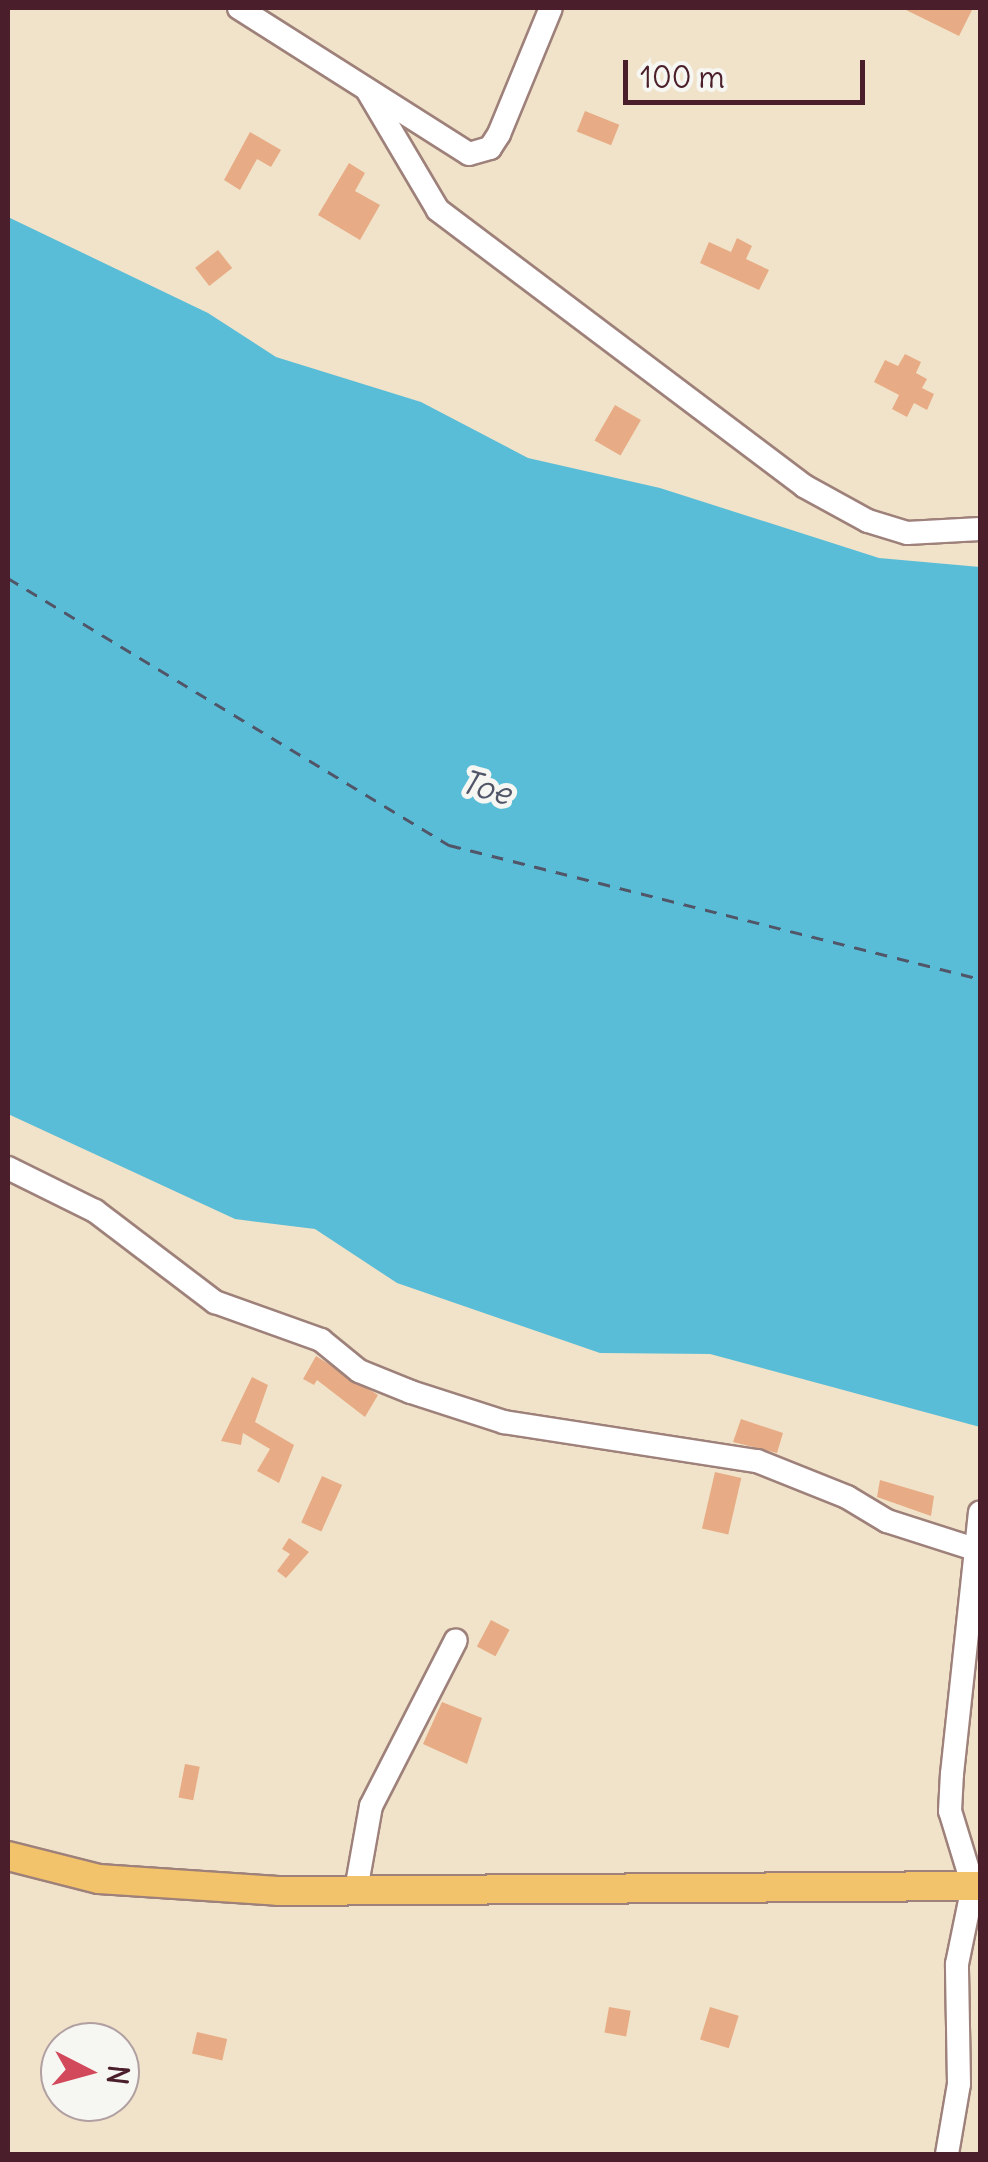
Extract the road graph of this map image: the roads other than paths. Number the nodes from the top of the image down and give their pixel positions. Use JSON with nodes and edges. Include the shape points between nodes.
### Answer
{"nodes":[{"id":1,"x":239,"y":8,"type":"edge"},
{"id":2,"x":551,"y":8,"type":"edge"},
{"id":3,"x":368,"y":90,"type":"junction"},
{"id":4,"x":980,"y":530,"type":"edge"},
{"id":5,"x":8,"y":1168,"type":"edge"},
{"id":6,"x":980,"y":1512,"type":"edge"},
{"id":7,"x":976,"y":1557,"type":"edge"},
{"id":8,"x":456,"y":1640,"type":"dead end"},
{"id":9,"x":8,"y":1856,"type":"edge"},
{"id":10,"x":977,"y":1886,"type":"edge"},
{"id":11,"x":356,"y":1890,"type":"junction"},
{"id":12,"x":947,"y":2154,"type":"edge"}],
"edges":[{"from":1,"to":3,"type":"street"},
{"from":2,"to":3,"type":"street","via":[[500,134],[480,154],[452,147]]},
{"from":3,"to":4,"type":"street","via":[[438,210],[742,442],[868,520],[907,533]]},
{"from":5,"to":7,"type":"street","via":[[95,1211],[215,1302],[321,1340],[359,1370],[411,1392],[504,1422],[757,1461]]},
{"from":6,"to":7,"type":"street"},
{"from":7,"to":10,"type":"street","via":[[950,1812]]},
{"from":8,"to":11,"type":"street","via":[[371,1806]]},
{"from":9,"to":11,"type":"main road","via":[[52,1870],[158,1886]]},
{"from":10,"to":11,"type":"main road"},
{"from":10,"to":12,"type":"street","via":[[957,1964],[959,2084]]}]}
